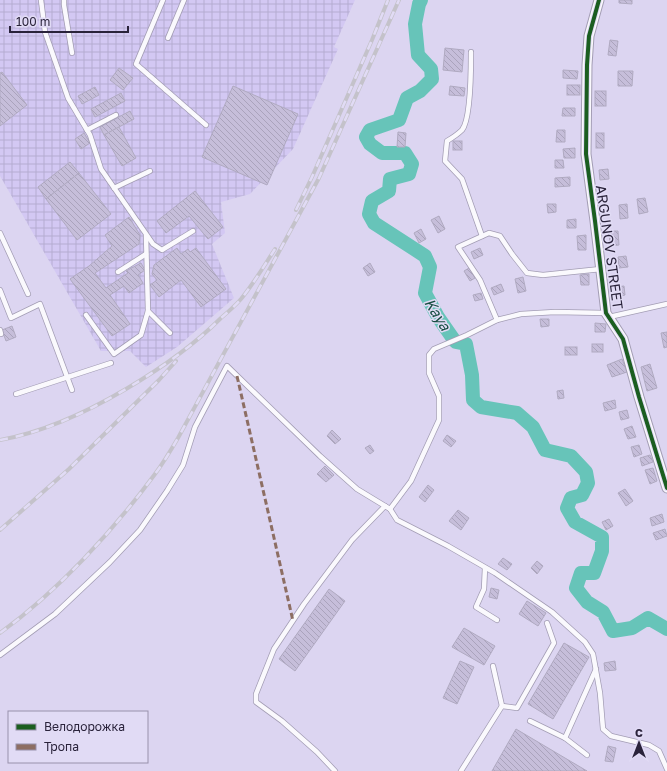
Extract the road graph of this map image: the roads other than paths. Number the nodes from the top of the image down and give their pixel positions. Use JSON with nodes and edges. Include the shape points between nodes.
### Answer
{"nodes":[{"id":1,"x":41,"y":0,"type":"edge"},
{"id":2,"x":64,"y":0,"type":"edge"},
{"id":3,"x":163,"y":0,"type":"edge"},
{"id":4,"x":184,"y":0,"type":"edge"},
{"id":5,"x":599,"y":0,"type":"edge"},
{"id":6,"x":168,"y":38,"type":"dead end"},
{"id":7,"x":471,"y":52,"type":"dead end"},
{"id":8,"x":72,"y":53,"type":"dead end"},
{"id":9,"x":116,"y":115,"type":"dead end"},
{"id":10,"x":206,"y":125,"type":"dead end"},
{"id":11,"x":87,"y":130,"type":"junction"},
{"id":12,"x":150,"y":171,"type":"dead end"},
{"id":13,"x":114,"y":188,"type":"junction"},
{"id":14,"x":193,"y":231,"type":"dead end"},
{"id":15,"x":0,"y":233,"type":"edge"},
{"id":16,"x":146,"y":233,"type":"junction"},
{"id":17,"x":482,"y":236,"type":"junction"},
{"id":18,"x":146,"y":254,"type":"junction"},
{"id":19,"x":601,"y":269,"type":"junction"},
{"id":20,"x":118,"y":272,"type":"dead end"},
{"id":21,"x":0,"y":290,"type":"edge"},
{"id":22,"x":28,"y":294,"type":"dead end"},
{"id":23,"x":667,"y":304,"type":"edge"},
{"id":24,"x":148,"y":311,"type":"junction"},
{"id":25,"x":86,"y":315,"type":"dead end"},
{"id":26,"x":608,"y":315,"type":"junction"},
{"id":27,"x":496,"y":320,"type":"junction"},
{"id":28,"x":170,"y":333,"type":"dead end"},
{"id":29,"x":111,"y":363,"type":"dead end"},
{"id":30,"x":67,"y":377,"type":"junction"},
{"id":31,"x":72,"y":390,"type":"dead end"},
{"id":32,"x":16,"y":394,"type":"dead end"},
{"id":33,"x":667,"y":488,"type":"edge"},
{"id":34,"x":384,"y":506,"type":"junction"},
{"id":35,"x":390,"y":509,"type":"junction"},
{"id":36,"x":485,"y":568,"type":"junction"},
{"id":37,"x":497,"y":620,"type":"dead end"},
{"id":38,"x":547,"y":623,"type":"dead end"},
{"id":39,"x":0,"y":655,"type":"edge"},
{"id":40,"x":493,"y":666,"type":"dead end"},
{"id":41,"x":596,"y":669,"type":"junction"},
{"id":42,"x":502,"y":706,"type":"junction"},
{"id":43,"x":530,"y":722,"type":"dead end"},
{"id":44,"x":565,"y":738,"type":"junction"},
{"id":45,"x":587,"y":755,"type":"dead end"},
{"id":46,"x":667,"y":769,"type":"edge"},
{"id":47,"x":335,"y":771,"type":"edge"},
{"id":48,"x":461,"y":771,"type":"edge"}],
"edges":[{"from":1,"to":11,"type":"lane","via":[[45,32],[68,98]]},
{"from":2,"to":8,"type":"lane"},
{"from":3,"to":10,"type":"lane","via":[[136,64]]},
{"from":4,"to":6,"type":"lane"},
{"from":5,"to":19,"type":"street","name":"ARGUNOV STREET","via":[[589,36],[586,65],[586,154]]},
{"from":7,"to":17,"type":"lane","via":[[468,115],[463,129],[447,141],[445,161],[462,179]]},
{"from":9,"to":11,"type":"lane"},
{"from":11,"to":13,"type":"lane","via":[[101,169]]},
{"from":12,"to":13,"type":"lane"},
{"from":13,"to":16,"type":"lane"},
{"from":14,"to":16,"type":"lane","via":[[162,250]]},
{"from":15,"to":22,"type":"lane"},
{"from":16,"to":18,"type":"lane"},
{"from":17,"to":19,"type":"lane","via":[[489,233],[500,236],[527,273],[543,275]]},
{"from":17,"to":27,"type":"lane","via":[[458,247],[480,280]]},
{"from":18,"to":20,"type":"lane"},
{"from":18,"to":24,"type":"lane"},
{"from":19,"to":26,"type":"street","name":"ARGUNOV STREET"},
{"from":21,"to":30,"type":"lane","via":[[11,318],[40,304]]},
{"from":23,"to":26,"type":"lane"},
{"from":24,"to":25,"type":"lane","via":[[141,335],[114,354]]},
{"from":24,"to":28,"type":"lane"},
{"from":26,"to":27,"type":"lane","via":[[555,312],[521,314]]},
{"from":26,"to":33,"type":"street","name":"ARGUNOV STREET","via":[[623,339]]},
{"from":27,"to":35,"type":"lane","via":[[434,349],[429,355],[430,373],[439,396],[439,420],[411,481]]},
{"from":29,"to":30,"type":"lane"},
{"from":30,"to":31,"type":"lane"},
{"from":30,"to":32,"type":"lane"},
{"from":34,"to":35,"type":"lane"},
{"from":34,"to":39,"type":"lane","via":[[357,489],[320,456],[228,366],[195,427],[183,465],[140,530],[55,614]]},
{"from":34,"to":47,"type":"lane","via":[[352,540],[304,604],[274,649],[256,694],[256,702],[282,721]]},
{"from":35,"to":36,"type":"lane","via":[[397,520]]},
{"from":36,"to":37,"type":"lane","via":[[484,589],[476,607]]},
{"from":36,"to":41,"type":"lane","via":[[552,612],[585,642],[593,654]]},
{"from":38,"to":42,"type":"lane","via":[[554,643],[518,708]]},
{"from":40,"to":42,"type":"lane"},
{"from":41,"to":44,"type":"lane"},
{"from":41,"to":46,"type":"lane","via":[[603,729],[611,736],[649,745],[659,751]]},
{"from":42,"to":48,"type":"lane"},
{"from":43,"to":44,"type":"lane"},
{"from":44,"to":45,"type":"lane"}]}
